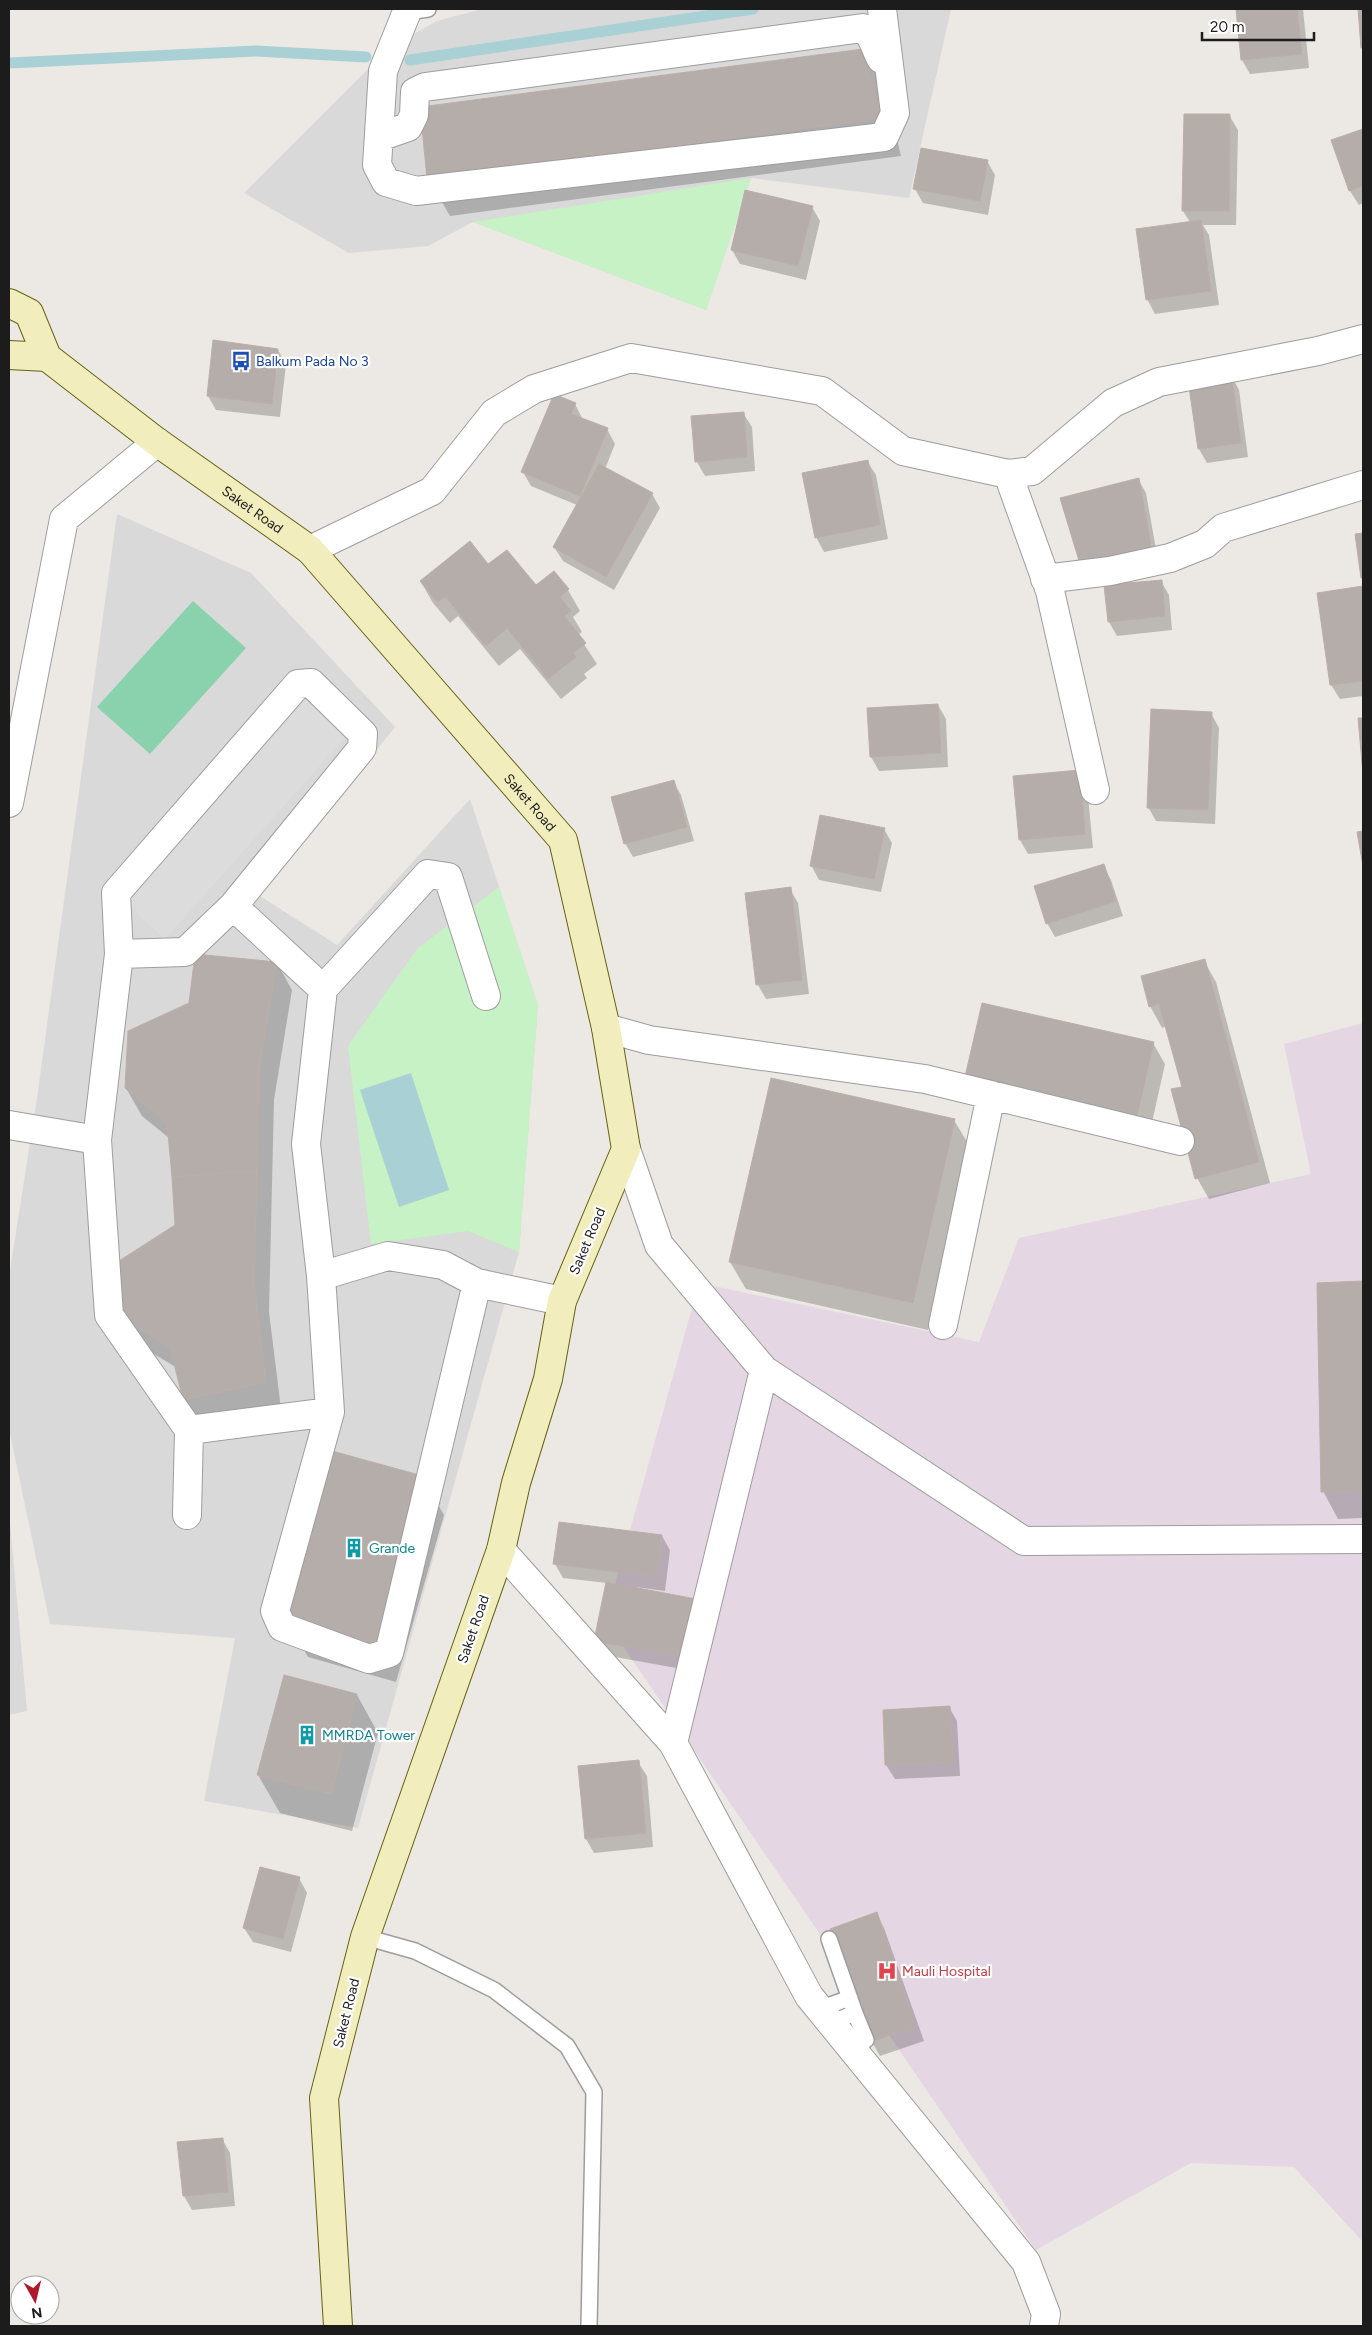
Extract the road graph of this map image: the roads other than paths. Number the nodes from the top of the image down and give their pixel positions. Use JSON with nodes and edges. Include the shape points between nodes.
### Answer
{"nodes":[{"id":1,"x":882,"y":9,"type":"edge"},
{"id":2,"x":414,"y":10,"type":"edge"},
{"id":3,"x":888,"y":59,"type":"junction"},
{"id":4,"x":379,"y":137,"type":"junction"},
{"id":5,"x":9,"y":303,"type":"edge"},
{"id":6,"x":1363,"y":339,"type":"edge"},
{"id":7,"x":9,"y":355,"type":"edge"},
{"id":8,"x":47,"y":356,"type":"junction"},
{"id":9,"x":157,"y":442,"type":"junction"},
{"id":10,"x":1008,"y":474,"type":"junction"},
{"id":11,"x":1363,"y":485,"type":"edge"},
{"id":12,"x":310,"y":550,"type":"junction"},
{"id":13,"x":1045,"y":579,"type":"junction"},
{"id":14,"x":1095,"y":790,"type":"dead end"},
{"id":15,"x":9,"y":803,"type":"edge"},
{"id":16,"x":233,"y":906,"type":"junction"},
{"id":17,"x":120,"y":954,"type":"junction"},
{"id":18,"x":323,"y":989,"type":"junction"},
{"id":19,"x":486,"y":996,"type":"dead end"},
{"id":20,"x":606,"y":1028,"type":"junction"},
{"id":21,"x":991,"y":1095,"type":"junction"},
{"id":22,"x":9,"y":1125,"type":"edge"},
{"id":23,"x":97,"y":1140,"type":"junction"},
{"id":24,"x":1180,"y":1141,"type":"dead end"},
{"id":25,"x":626,"y":1149,"type":"junction"},
{"id":26,"x":322,"y":1276,"type":"junction"},
{"id":27,"x":477,"y":1283,"type":"junction"},
{"id":28,"x":562,"y":1300,"type":"junction"},
{"id":29,"x":943,"y":1325,"type":"dead end"},
{"id":30,"x":764,"y":1370,"type":"junction"},
{"id":31,"x":330,"y":1412,"type":"junction"},
{"id":32,"x":189,"y":1430,"type":"junction"},
{"id":33,"x":188,"y":1515,"type":"dead end"},
{"id":34,"x":1363,"y":1539,"type":"edge"},
{"id":35,"x":501,"y":1550,"type":"junction"},
{"id":36,"x":673,"y":1743,"type":"junction"},
{"id":37,"x":365,"y":1937,"type":"junction"},
{"id":38,"x":829,"y":1939,"type":"dead end"},
{"id":39,"x":850,"y":1998,"type":"junction"},
{"id":40,"x":855,"y":2013,"type":"junction"},
{"id":41,"x":825,"y":2016,"type":"junction"},
{"id":42,"x":866,"y":2040,"type":"dead end"},
{"id":43,"x":338,"y":2326,"type":"edge"},
{"id":44,"x":589,"y":2326,"type":"edge"},
{"id":45,"x":1044,"y":2326,"type":"edge"}],
"edges":[{"from":1,"to":3,"type":"street"},
{"from":2,"to":4,"type":"street","via":[[383,71]]},
{"from":3,"to":4,"type":"street","via":[[880,59],[870,34],[862,28],[425,87],[416,92],[414,115],[408,127]]},
{"from":3,"to":4,"type":"street","via":[[895,113],[884,138],[416,191],[386,182],[377,165]]},
{"from":5,"to":8,"type":"main road","via":[[29,313]]},
{"from":6,"to":10,"type":"street","via":[[1160,382],[1113,403],[1032,472]]},
{"from":7,"to":8,"type":"main road"},
{"from":8,"to":9,"type":"main road","name":"Saket Road"},
{"from":9,"to":12,"type":"main road","name":"Saket Road"},
{"from":9,"to":15,"type":"street","via":[[64,519]]},
{"from":10,"to":12,"type":"street","via":[[903,451],[822,391],[631,358],[534,389],[494,413],[432,491]]},
{"from":10,"to":13,"type":"street"},
{"from":11,"to":13,"type":"street","via":[[1222,528],[1205,544],[1170,558],[1110,571]]},
{"from":12,"to":20,"type":"main road","name":"Saket Road","via":[[563,840]]},
{"from":13,"to":14,"type":"street"},
{"from":16,"to":17,"type":"street","via":[[185,952]]},
{"from":16,"to":17,"type":"street","via":[[362,748],[363,734],[310,683],[298,684],[116,893]]},
{"from":16,"to":18,"type":"street"},
{"from":17,"to":23,"type":"street"},
{"from":18,"to":19,"type":"street","via":[[428,874],[448,877]]},
{"from":18,"to":26,"type":"street","via":[[306,1144]]},
{"from":20,"to":21,"type":"street","via":[[649,1040],[925,1079]]},
{"from":20,"to":25,"type":"main road","name":"Saket Road"},
{"from":21,"to":24,"type":"street"},
{"from":21,"to":29,"type":"street"},
{"from":22,"to":23,"type":"street"},
{"from":23,"to":32,"type":"street","via":[[109,1315]]},
{"from":25,"to":28,"type":"main road","name":"Saket Road"},
{"from":25,"to":30,"type":"street","via":[[659,1245]]},
{"from":26,"to":27,"type":"street","via":[[388,1256],[443,1265]]},
{"from":26,"to":31,"type":"street"},
{"from":27,"to":28,"type":"street"},
{"from":27,"to":31,"type":"street","via":[[389,1653],[369,1659],[282,1626],[275,1611]]},
{"from":28,"to":35,"type":"main road","name":"Saket Road","via":[[548,1379],[516,1483]]},
{"from":30,"to":34,"type":"street","via":[[1024,1540]]},
{"from":30,"to":36,"type":"street"},
{"from":31,"to":32,"type":"street"},
{"from":32,"to":33,"type":"street"},
{"from":35,"to":36,"type":"street"},
{"from":35,"to":37,"type":"main road","name":"Saket Road"},
{"from":36,"to":41,"type":"street","via":[[809,1996]]},
{"from":37,"to":43,"type":"main road","name":"Saket Road","via":[[324,2098]]},
{"from":37,"to":44,"type":"lane","via":[[414,1951],[494,1990],[567,2046],[594,2092]]},
{"from":38,"to":39,"type":"lane"},
{"from":39,"to":40,"type":"lane"},
{"from":39,"to":41,"type":"lane"},
{"from":40,"to":41,"type":"lane"},
{"from":40,"to":42,"type":"lane"},
{"from":41,"to":45,"type":"street","via":[[1026,2262],[1046,2314]]}]}
